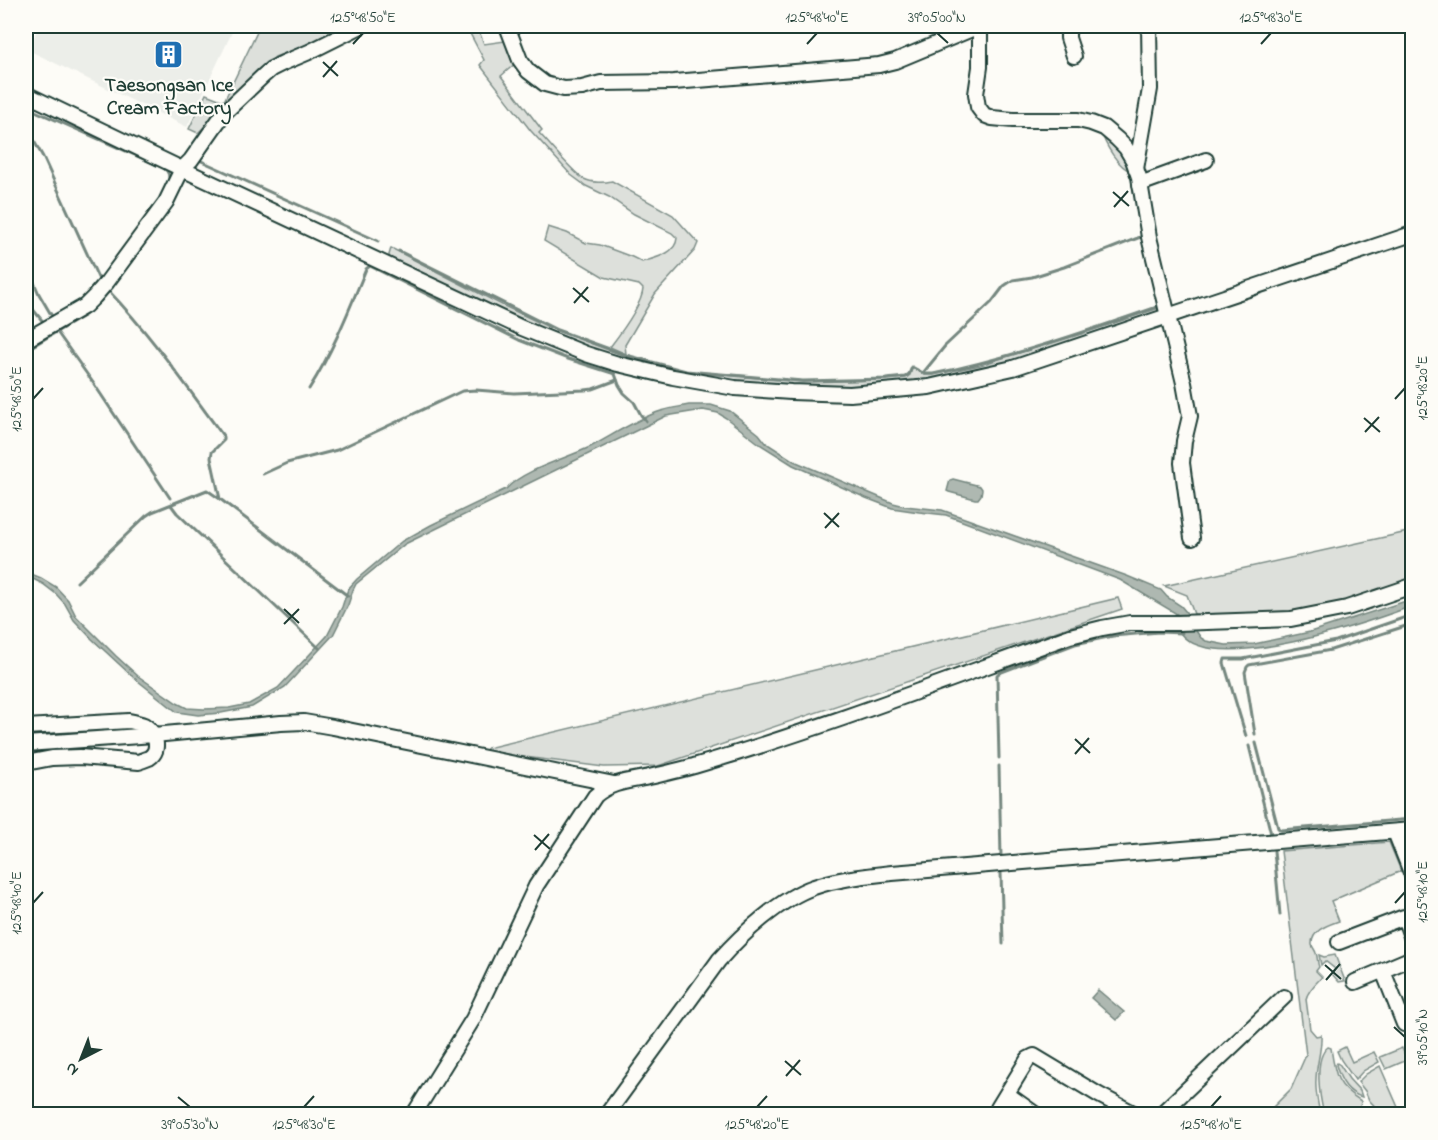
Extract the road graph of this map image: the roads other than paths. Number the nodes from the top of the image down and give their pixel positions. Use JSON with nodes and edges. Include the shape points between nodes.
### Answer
{"nodes":[{"id":1,"x":361,"y":26,"type":"edge"},
{"id":2,"x":507,"y":26,"type":"edge"},
{"id":3,"x":980,"y":26,"type":"edge"},
{"id":4,"x":1072,"y":26,"type":"edge"},
{"id":5,"x":1149,"y":26,"type":"edge"},
{"id":6,"x":1074,"y":56,"type":"dead end"},
{"id":7,"x":26,"y":94,"type":"edge"},
{"id":8,"x":1206,"y":160,"type":"dead end"},
{"id":9,"x":182,"y":169,"type":"junction"},
{"id":10,"x":1136,"y":169,"type":"junction"},
{"id":11,"x":1140,"y":184,"type":"junction"},
{"id":12,"x":1413,"y":234,"type":"edge"},
{"id":13,"x":1168,"y":316,"type":"junction"},
{"id":14,"x":26,"y":340,"type":"edge"},
{"id":15,"x":1192,"y":538,"type":"dead end"},
{"id":16,"x":1413,"y":586,"type":"edge"},
{"id":17,"x":26,"y":727,"type":"edge"},
{"id":18,"x":154,"y":735,"type":"junction"},
{"id":19,"x":26,"y":744,"type":"edge"},
{"id":20,"x":26,"y":763,"type":"edge"},
{"id":21,"x":614,"y":784,"type":"junction"},
{"id":22,"x":1413,"y":830,"type":"edge"},
{"id":23,"x":1395,"y":832,"type":"junction"},
{"id":24,"x":1413,"y":875,"type":"edge"},
{"id":25,"x":1411,"y":931,"type":"edge"},
{"id":26,"x":1339,"y":942,"type":"dead end"},
{"id":27,"x":1413,"y":958,"type":"edge"},
{"id":28,"x":1383,"y":971,"type":"junction"},
{"id":29,"x":1355,"y":982,"type":"dead end"},
{"id":30,"x":1284,"y":997,"type":"dead end"},
{"id":31,"x":1413,"y":1020,"type":"edge"},
{"id":32,"x":1006,"y":1094,"type":"junction"},
{"id":33,"x":998,"y":1108,"type":"dead end"},
{"id":34,"x":414,"y":1114,"type":"edge"},
{"id":35,"x":607,"y":1114,"type":"edge"},
{"id":36,"x":1035,"y":1114,"type":"edge"},
{"id":37,"x":1136,"y":1114,"type":"edge"},
{"id":38,"x":1161,"y":1114,"type":"edge"}],
"edges":[{"from":1,"to":9,"type":"street","via":[[271,69],[224,113]]},
{"from":2,"to":3,"type":"street","via":[[528,71],[545,84],[564,89],[601,83],[674,82],[879,65]]},
{"from":3,"to":10,"type":"street","via":[[976,94],[984,115],[1014,120],[1078,120],[1104,128],[1126,148]]},
{"from":4,"to":6,"type":"street","via":[[1068,38]]},
{"from":5,"to":10,"type":"street","via":[[1150,89]]},
{"from":7,"to":9,"type":"street"},
{"from":8,"to":11,"type":"street"},
{"from":9,"to":13,"type":"street","via":[[522,328],[586,354],[673,377],[735,388],[850,394],[929,387],[1013,368]]},
{"from":9,"to":14,"type":"street","via":[[166,202],[94,297]]},
{"from":10,"to":11,"type":"street"},
{"from":11,"to":13,"type":"street"},
{"from":12,"to":13,"type":"street"},
{"from":13,"to":15,"type":"street","via":[[1190,416],[1182,463]]},
{"from":16,"to":21,"type":"street","via":[[1347,608],[1291,619],[1130,622],[1102,628],[835,721],[694,765]]},
{"from":17,"to":18,"type":"street","via":[[129,721],[141,723]]},
{"from":18,"to":19,"type":"street"},
{"from":18,"to":20,"type":"street","via":[[154,753],[139,762],[80,757]]},
{"from":18,"to":21,"type":"street","via":[[304,722]]},
{"from":21,"to":34,"type":"street","via":[[595,796],[536,886],[473,1019]]},
{"from":22,"to":23,"type":"street"},
{"from":23,"to":24,"type":"street"},
{"from":23,"to":35,"type":"street","via":[[892,873],[841,879],[812,888],[783,903],[730,947]]},
{"from":25,"to":26,"type":"street","via":[[1404,917]]},
{"from":27,"to":28,"type":"street"},
{"from":28,"to":29,"type":"street"},
{"from":28,"to":31,"type":"street","via":[[1404,1023]]},
{"from":30,"to":38,"type":"street"},
{"from":32,"to":33,"type":"street"},
{"from":32,"to":36,"type":"street"},
{"from":32,"to":37,"type":"street","via":[[1028,1059],[1034,1056]]}]}
